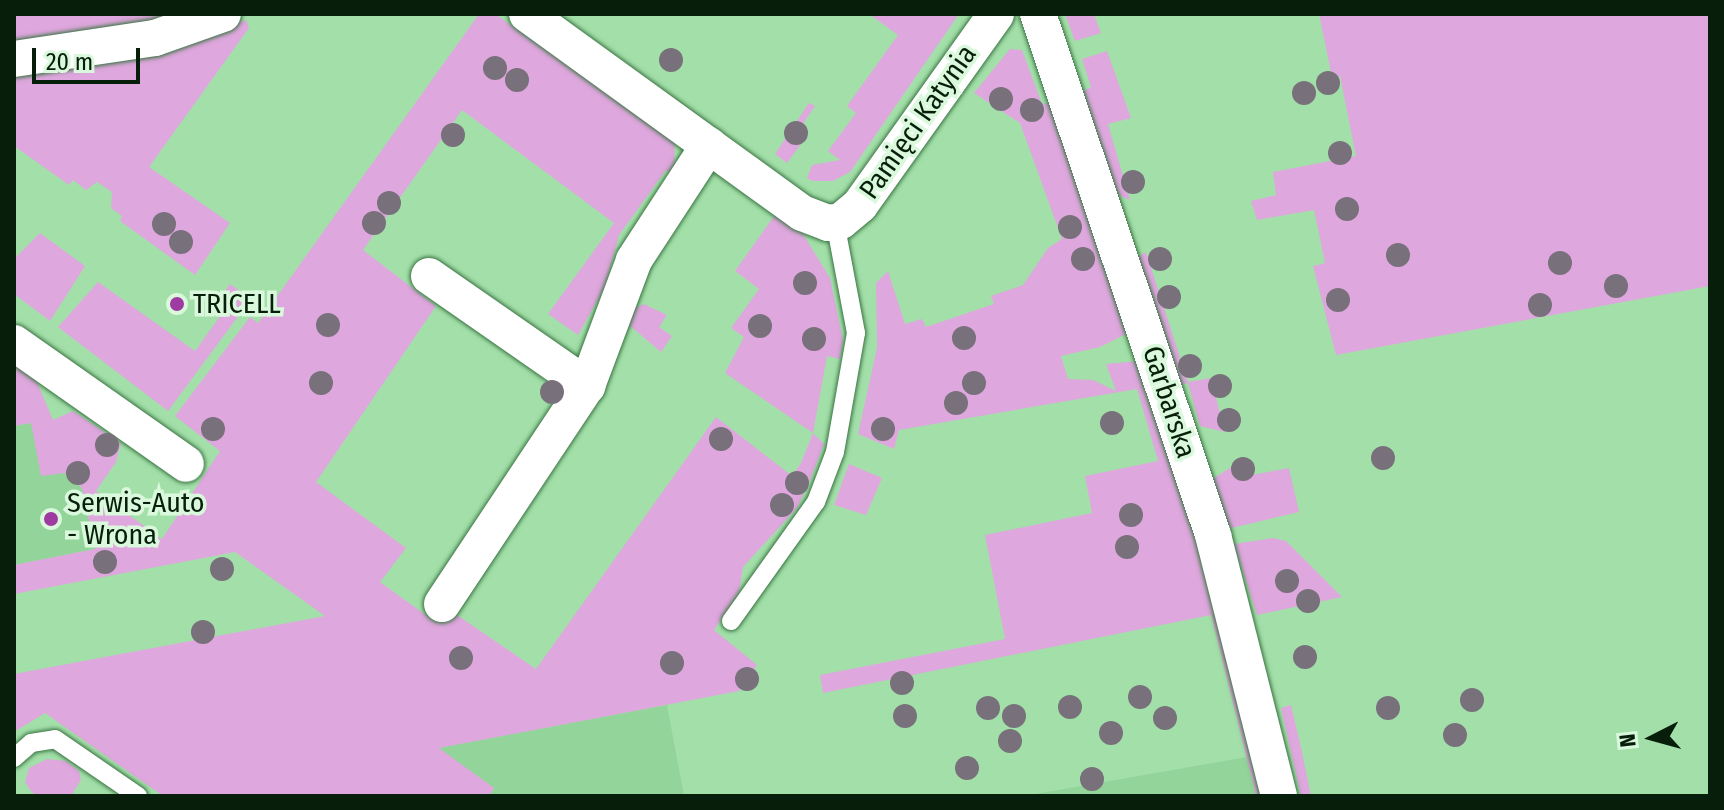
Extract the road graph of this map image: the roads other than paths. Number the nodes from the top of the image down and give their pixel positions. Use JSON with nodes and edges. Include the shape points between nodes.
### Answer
{"nodes":[{"id":1,"x":223,"y":14,"type":"edge"},
{"id":2,"x":527,"y":14,"type":"edge"},
{"id":3,"x":996,"y":14,"type":"edge"},
{"id":4,"x":1038,"y":14,"type":"edge"},
{"id":5,"x":14,"y":59,"type":"edge"},
{"id":6,"x":709,"y":145,"type":"junction"},
{"id":7,"x":835,"y":222,"type":"junction"},
{"id":8,"x":429,"y":276,"type":"dead end"},
{"id":9,"x":14,"y":343,"type":"edge"},
{"id":10,"x":587,"y":386,"type":"junction"},
{"id":11,"x":186,"y":464,"type":"dead end"},
{"id":12,"x":442,"y":604,"type":"dead end"},
{"id":13,"x":731,"y":621,"type":"dead end"},
{"id":14,"x":14,"y":758,"type":"edge"},
{"id":15,"x":138,"y":796,"type":"edge"},
{"id":16,"x":1279,"y":796,"type":"edge"}],
"edges":[{"from":1,"to":5,"type":"street","via":[[155,38]]},
{"from":2,"to":6,"type":"street","name":"Pamięci Katynia"},
{"from":3,"to":7,"type":"street","name":"Pamięci Katynia","via":[[860,205]]},
{"from":4,"to":16,"type":"street","name":"Garbarska","via":[[1213,535]]},
{"from":6,"to":7,"type":"street","name":"Pamięci Katynia","via":[[802,213]]},
{"from":6,"to":10,"type":"street","via":[[634,260]]},
{"from":7,"to":13,"type":"lane","name":"Pamięci Katynia","via":[[856,333],[835,452],[816,502]]},
{"from":8,"to":10,"type":"street"},
{"from":9,"to":11,"type":"street"},
{"from":10,"to":12,"type":"street"},
{"from":14,"to":15,"type":"lane","via":[[31,743],[55,739]]}]}
